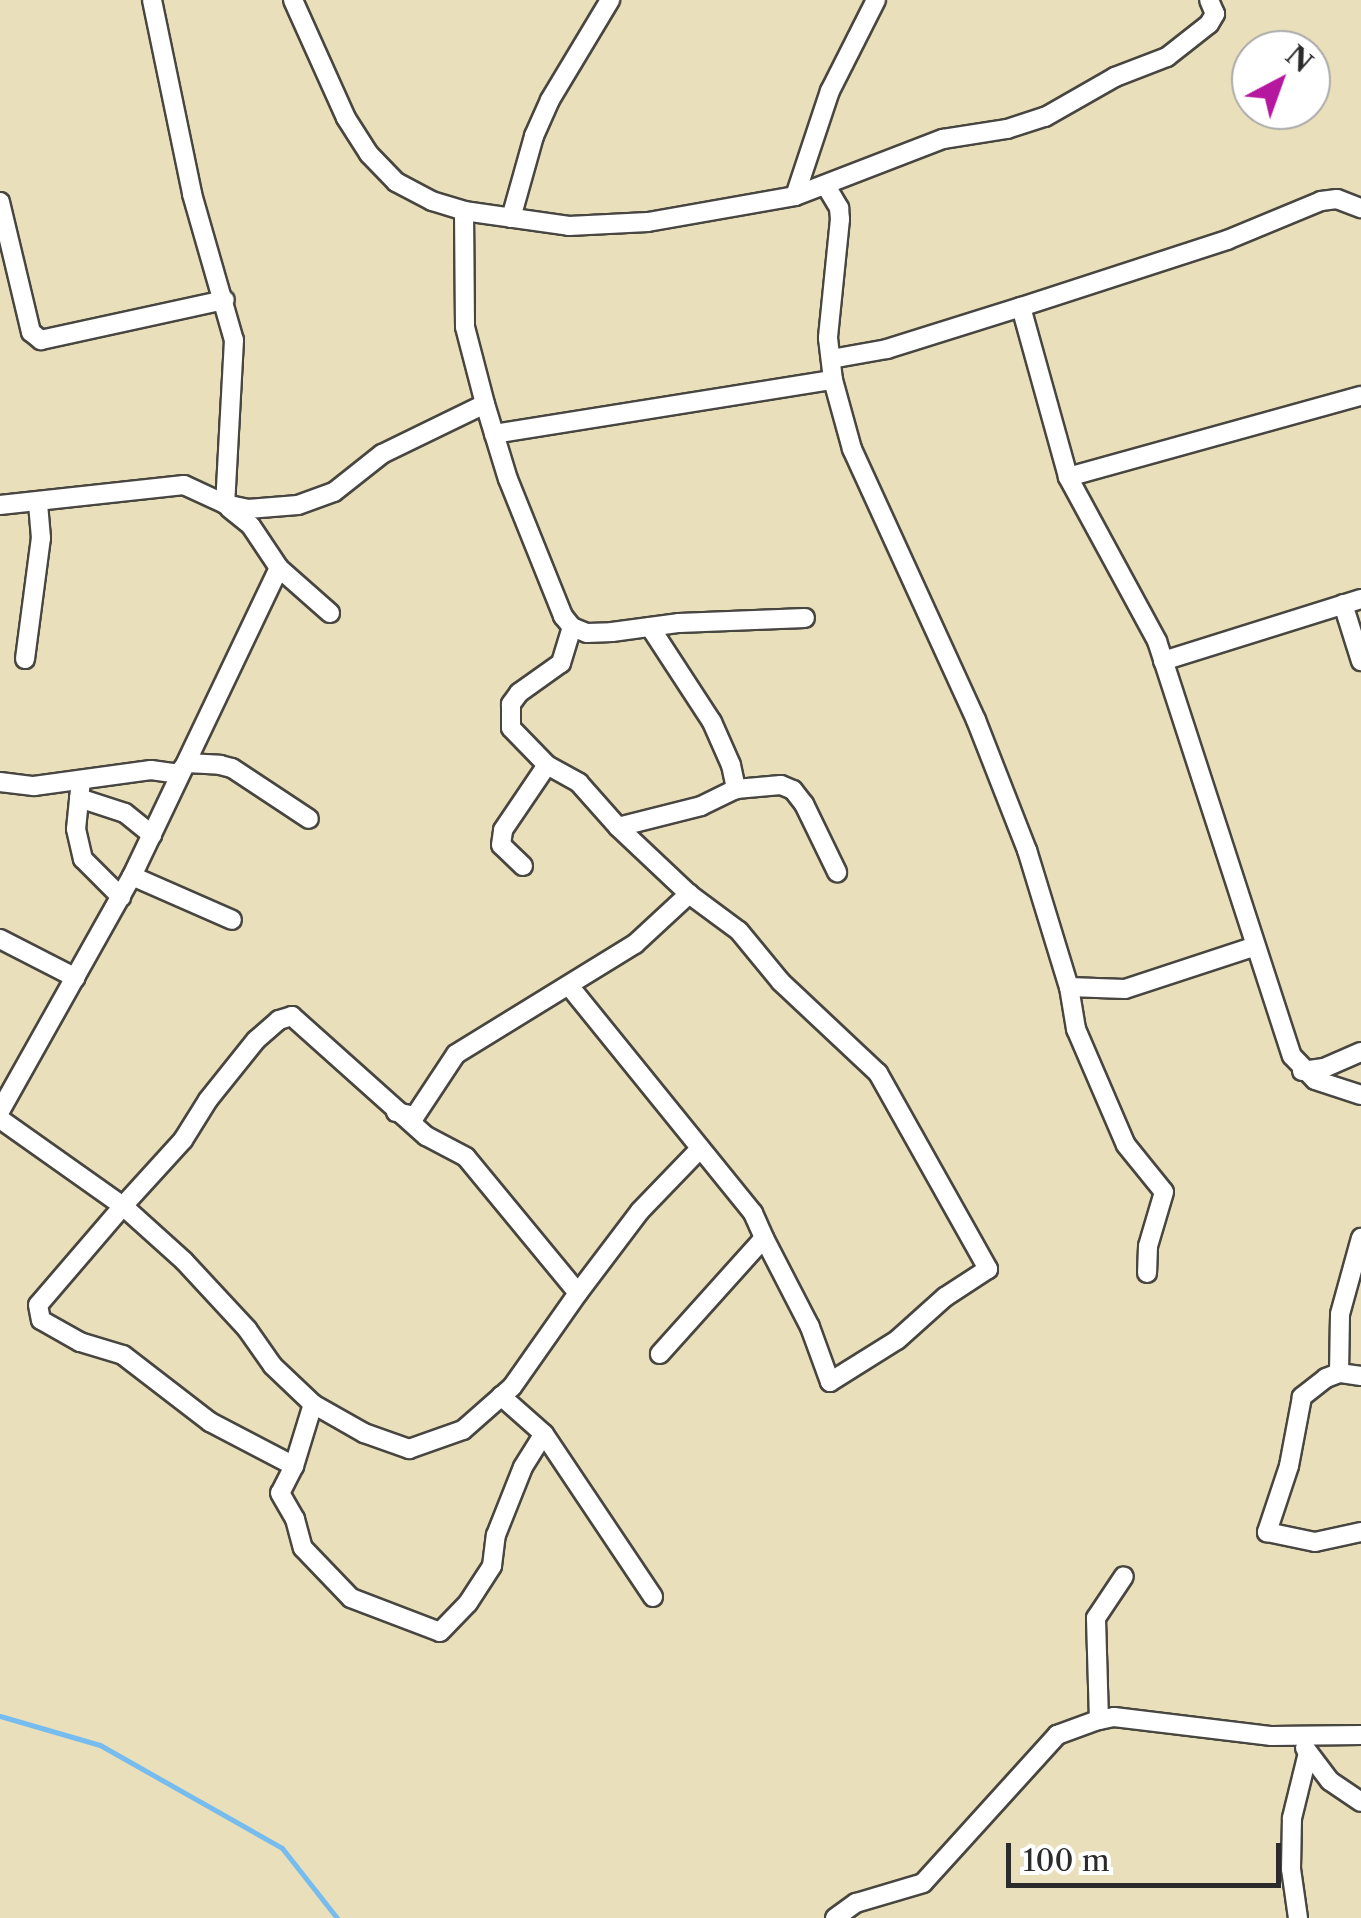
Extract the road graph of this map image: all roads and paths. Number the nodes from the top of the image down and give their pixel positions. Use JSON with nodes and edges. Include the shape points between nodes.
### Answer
{"nodes":[{"id":1,"x":152,"y":0,"type":"edge"},
{"id":2,"x":293,"y":0,"type":"edge"},
{"id":3,"x":610,"y":0,"type":"edge"},
{"id":4,"x":876,"y":0,"type":"edge"},
{"id":5,"x":1209,"y":0,"type":"edge"},
{"id":6,"x":826,"y":186,"type":"junction"},
{"id":7,"x":795,"y":196,"type":"junction"},
{"id":8,"x":0,"y":202,"type":"edge"},
{"id":9,"x":1361,"y":208,"type":"edge"},
{"id":10,"x":464,"y":211,"type":"junction"},
{"id":11,"x":511,"y":218,"type":"junction"},
{"id":12,"x":225,"y":300,"type":"junction"},
{"id":13,"x":1021,"y":307,"type":"junction"},
{"id":14,"x":831,"y":358,"type":"junction"},
{"id":15,"x":834,"y":380,"type":"junction"},
{"id":16,"x":1361,"y":396,"type":"edge"},
{"id":17,"x":485,"y":404,"type":"junction"},
{"id":18,"x":494,"y":434,"type":"junction"},
{"id":19,"x":1068,"y":477,"type":"junction"},
{"id":20,"x":38,"y":502,"type":"junction"},
{"id":21,"x":225,"y":504,"type":"junction"},
{"id":22,"x":0,"y":505,"type":"edge"},
{"id":23,"x":279,"y":568,"type":"junction"},
{"id":24,"x":1352,"y":602,"type":"edge"},
{"id":25,"x":330,"y":613,"type":"dead end"},
{"id":26,"x":805,"y":618,"type":"dead end"},
{"id":27,"x":572,"y":627,"type":"junction"},
{"id":28,"x":650,"y":627,"type":"junction"},
{"id":29,"x":25,"y":660,"type":"dead end"},
{"id":30,"x":1163,"y":661,"type":"junction"},
{"id":31,"x":1361,"y":661,"type":"edge"},
{"id":32,"x":547,"y":766,"type":"junction"},
{"id":33,"x":178,"y":774,"type":"junction"},
{"id":34,"x":0,"y":782,"type":"edge"},
{"id":35,"x":80,"y":789,"type":"junction"},
{"id":36,"x":736,"y":789,"type":"junction"},
{"id":37,"x":309,"y":819,"type":"dead end"},
{"id":38,"x":618,"y":828,"type":"junction"},
{"id":39,"x":152,"y":835,"type":"junction"},
{"id":40,"x":523,"y":866,"type":"dead end"},
{"id":41,"x":837,"y":872,"type":"dead end"},
{"id":42,"x":132,"y":876,"type":"junction"},
{"id":43,"x":689,"y":894,"type":"junction"},
{"id":44,"x":121,"y":896,"type":"junction"},
{"id":45,"x":232,"y":920,"type":"dead end"},
{"id":46,"x":0,"y":939,"type":"edge"},
{"id":47,"x":1252,"y":947,"type":"junction"},
{"id":48,"x":76,"y":978,"type":"junction"},
{"id":49,"x":570,"y":987,"type":"junction"},
{"id":50,"x":1069,"y":987,"type":"junction"},
{"id":51,"x":1361,"y":1052,"type":"edge"},
{"id":52,"x":1302,"y":1071,"type":"junction"},
{"id":53,"x":1361,"y":1095,"type":"edge"},
{"id":54,"x":0,"y":1111,"type":"edge"},
{"id":55,"x":396,"y":1112,"type":"junction"},
{"id":56,"x":0,"y":1119,"type":"edge"},
{"id":57,"x":699,"y":1150,"type":"junction"},
{"id":58,"x":123,"y":1206,"type":"junction"},
{"id":59,"x":764,"y":1238,"type":"junction"},
{"id":60,"x":1361,"y":1238,"type":"edge"},
{"id":61,"x":1147,"y":1273,"type":"dead end"},
{"id":62,"x":578,"y":1293,"type":"junction"},
{"id":63,"x":660,"y":1354,"type":"dead end"},
{"id":64,"x":1339,"y":1373,"type":"junction"},
{"id":65,"x":1361,"y":1376,"type":"edge"},
{"id":66,"x":500,"y":1396,"type":"junction"},
{"id":67,"x":313,"y":1404,"type":"junction"},
{"id":68,"x":544,"y":1434,"type":"junction"},
{"id":69,"x":294,"y":1466,"type":"junction"},
{"id":70,"x":1361,"y":1532,"type":"edge"},
{"id":71,"x":1124,"y":1576,"type":"dead end"},
{"id":72,"x":653,"y":1597,"type":"dead end"},
{"id":73,"x":1099,"y":1720,"type":"junction"},
{"id":74,"x":1296,"y":1736,"type":"junction"},
{"id":75,"x":1361,"y":1736,"type":"edge"},
{"id":76,"x":1308,"y":1753,"type":"junction"},
{"id":77,"x":1361,"y":1802,"type":"edge"},
{"id":78,"x":835,"y":1918,"type":"edge"},
{"id":79,"x":1298,"y":1918,"type":"edge"}],
"edges":[{"from":1,"to":12,"type":"street","via":[[192,194]]},
{"from":2,"to":10,"type":"street","via":[[369,154],[396,182]]},
{"from":3,"to":11,"type":"street","via":[[550,100]]},
{"from":4,"to":7,"type":"street","via":[[830,90]]},
{"from":5,"to":6,"type":"street","via":[[1215,14],[1209,24],[1167,57],[1046,117],[943,139]]},
{"from":6,"to":7,"type":"street"},
{"from":6,"to":14,"type":"street","via":[[840,219],[829,306]]},
{"from":7,"to":11,"type":"street","via":[[648,222],[569,226]]},
{"from":8,"to":12,"type":"street","via":[[31,332],[42,340]]},
{"from":9,"to":13,"type":"street","via":[[1321,200],[1227,240]]},
{"from":10,"to":11,"type":"street"},
{"from":10,"to":17,"type":"street","via":[[465,327]]},
{"from":12,"to":21,"type":"street","via":[[234,340]]},
{"from":13,"to":14,"type":"street","via":[[887,349]]},
{"from":13,"to":19,"type":"street"},
{"from":14,"to":15,"type":"street"},
{"from":15,"to":18,"type":"street"},
{"from":15,"to":50,"type":"street","via":[[866,484],[976,720],[1027,850]]},
{"from":16,"to":19,"type":"street"},
{"from":17,"to":18,"type":"street"},
{"from":17,"to":21,"type":"street","via":[[382,454],[316,501],[248,509]]},
{"from":18,"to":27,"type":"street"},
{"from":19,"to":30,"type":"street","via":[[1137,598]]},
{"from":20,"to":21,"type":"street","via":[[184,485]]},
{"from":20,"to":22,"type":"street"},
{"from":20,"to":29,"type":"street","via":[[41,538]]},
{"from":21,"to":23,"type":"street","via":[[251,526]]},
{"from":23,"to":25,"type":"street"},
{"from":23,"to":33,"type":"street"},
{"from":24,"to":30,"type":"street"},
{"from":24,"to":31,"type":"street"},
{"from":26,"to":28,"type":"street"},
{"from":27,"to":28,"type":"street","via":[[586,633]]},
{"from":27,"to":32,"type":"street","via":[[561,662],[519,693],[508,716],[511,728]]},
{"from":28,"to":36,"type":"street","via":[[712,722]]},
{"from":30,"to":47,"type":"street"},
{"from":32,"to":38,"type":"street","via":[[579,783]]},
{"from":32,"to":40,"type":"street","via":[[503,830],[501,845]]},
{"from":33,"to":35,"type":"street","via":[[151,770]]},
{"from":33,"to":37,"type":"street","via":[[187,763],[232,768]]},
{"from":33,"to":39,"type":"street"},
{"from":34,"to":35,"type":"street"},
{"from":35,"to":39,"type":"street"},
{"from":35,"to":44,"type":"street","via":[[76,829],[83,859]]},
{"from":36,"to":38,"type":"street","via":[[701,806]]},
{"from":36,"to":41,"type":"street","via":[[793,790]]},
{"from":38,"to":43,"type":"street"},
{"from":39,"to":42,"type":"street"},
{"from":42,"to":44,"type":"street"},
{"from":42,"to":45,"type":"street"},
{"from":43,"to":49,"type":"street","via":[[635,944]]},
{"from":43,"to":59,"type":"street","via":[[739,930],[781,982],[878,1073],[988,1269],[830,1382]]},
{"from":44,"to":48,"type":"street"},
{"from":46,"to":48,"type":"street"},
{"from":47,"to":50,"type":"street","via":[[1126,989]]},
{"from":47,"to":52,"type":"street"},
{"from":48,"to":54,"type":"street"},
{"from":49,"to":55,"type":"street","via":[[456,1054],[415,1116]]},
{"from":49,"to":57,"type":"street"},
{"from":50,"to":61,"type":"street","via":[[1076,1028],[1126,1145],[1164,1192]]},
{"from":51,"to":52,"type":"street"},
{"from":52,"to":53,"type":"street"},
{"from":55,"to":58,"type":"street","via":[[292,1016],[279,1020]]},
{"from":55,"to":62,"type":"street","via":[[466,1157]]},
{"from":56,"to":58,"type":"street"},
{"from":57,"to":59,"type":"street"},
{"from":57,"to":62,"type":"street"},
{"from":58,"to":67,"type":"street","via":[[198,1274]]},
{"from":58,"to":69,"type":"street","via":[[38,1305],[41,1320],[123,1355],[210,1422]]},
{"from":59,"to":63,"type":"street"},
{"from":60,"to":64,"type":"street","via":[[1340,1314]]},
{"from":62,"to":66,"type":"street","via":[[542,1351]]},
{"from":64,"to":65,"type":"street"},
{"from":64,"to":70,"type":"street","via":[[1302,1397],[1267,1532],[1316,1542]]},
{"from":66,"to":67,"type":"street","via":[[462,1430],[410,1449]]},
{"from":66,"to":68,"type":"street"},
{"from":67,"to":69,"type":"street"},
{"from":68,"to":69,"type":"street","via":[[516,1484],[492,1566],[440,1632],[351,1598],[303,1548],[280,1493]]},
{"from":68,"to":72,"type":"street"},
{"from":71,"to":73,"type":"street","via":[[1096,1618]]},
{"from":73,"to":74,"type":"street"},
{"from":73,"to":78,"type":"street","via":[[1057,1735],[922,1883],[856,1903]]},
{"from":74,"to":75,"type":"street"},
{"from":74,"to":76,"type":"street"},
{"from":76,"to":77,"type":"street","via":[[1330,1781]]},
{"from":76,"to":79,"type":"street","via":[[1292,1818]]}]}
